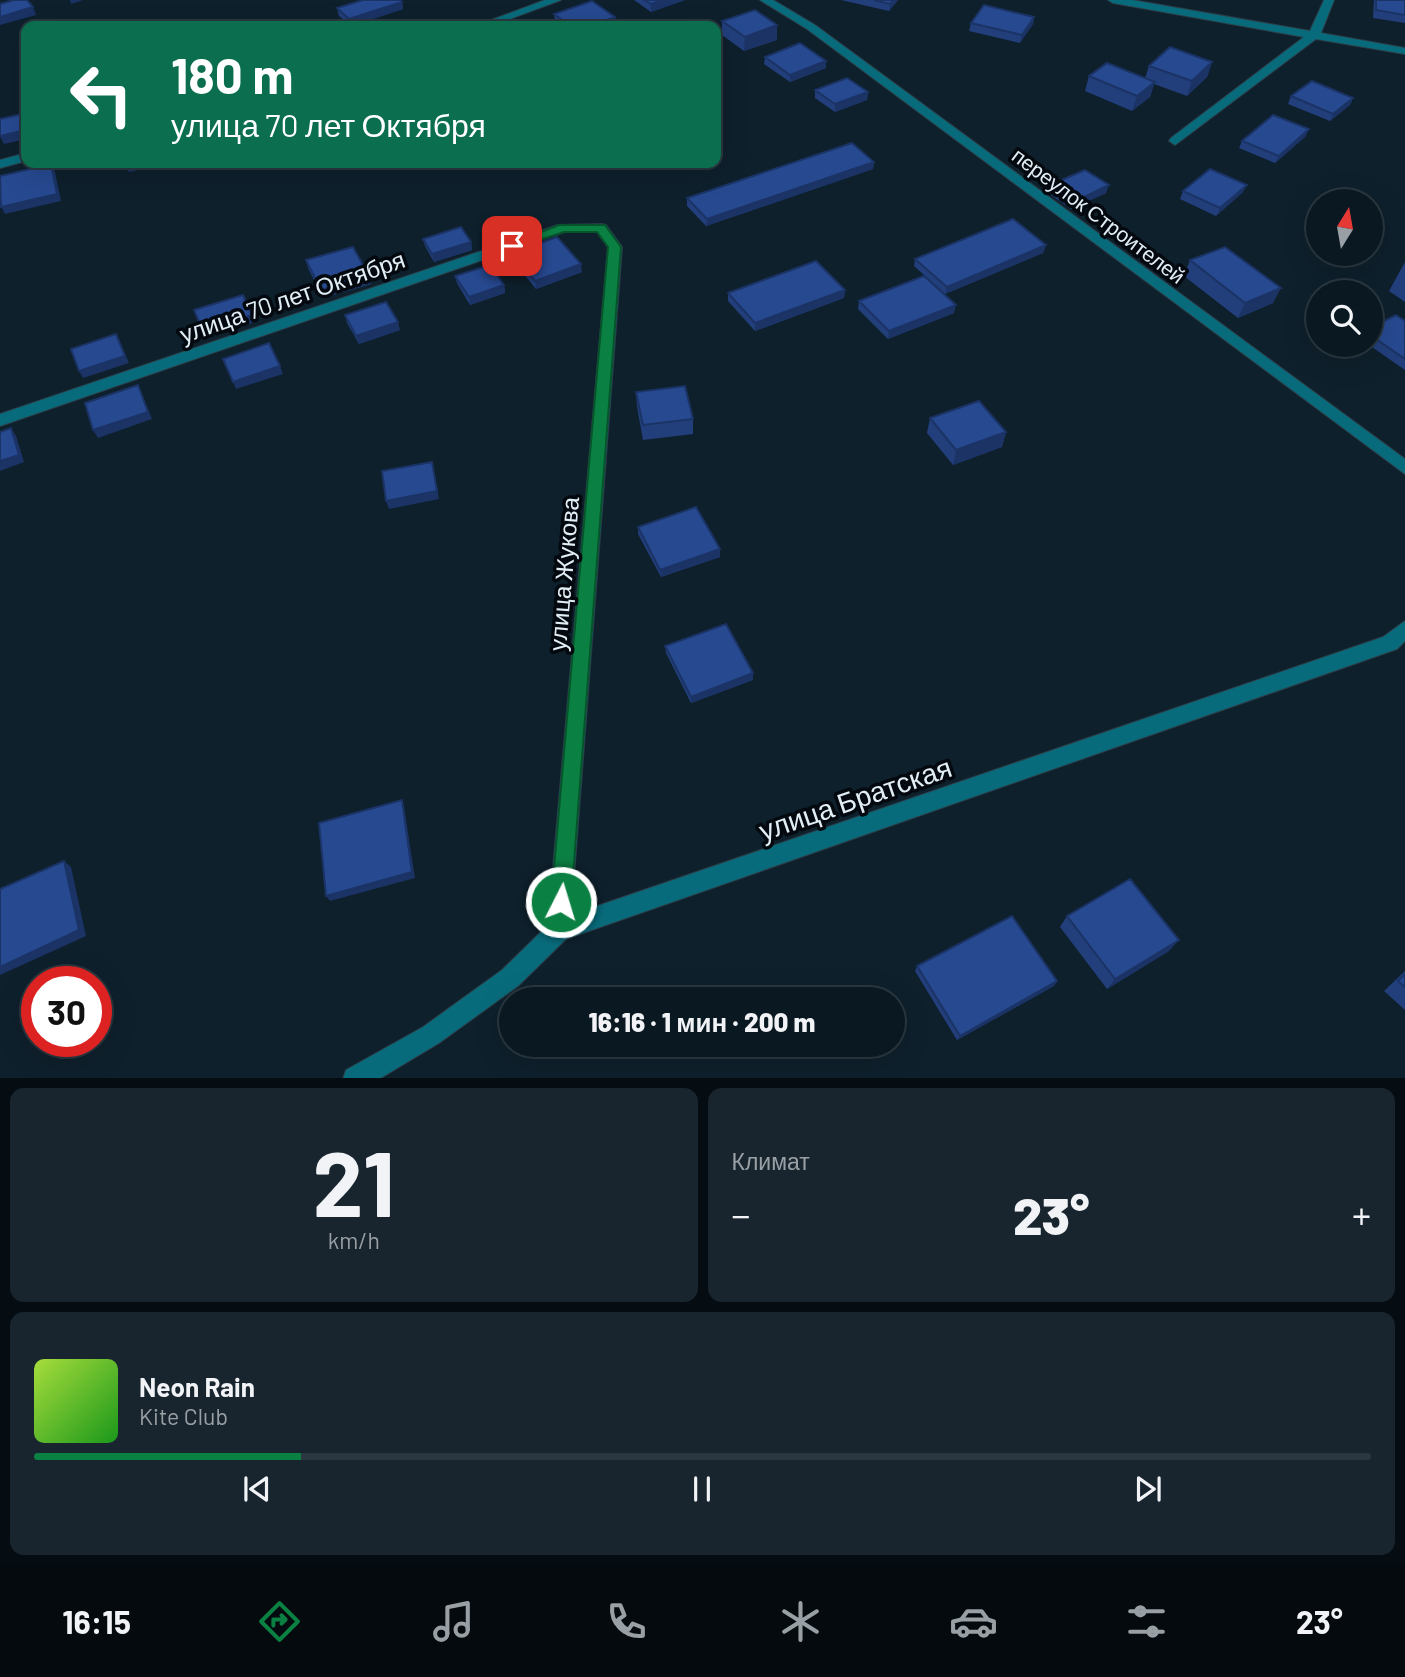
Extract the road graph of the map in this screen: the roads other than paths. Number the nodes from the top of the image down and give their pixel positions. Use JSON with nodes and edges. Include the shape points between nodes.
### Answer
{"nodes":[{"id":1,"x":556,"y":0,"type":"edge"},
{"id":2,"x":765,"y":0,"type":"edge"},
{"id":3,"x":1113,"y":0,"type":"edge"},
{"id":4,"x":1329,"y":0,"type":"edge"},
{"id":5,"x":495,"y":21,"type":"edge"},
{"id":6,"x":1314,"y":35,"type":"junction"},
{"id":7,"x":1405,"y":51,"type":"edge"},
{"id":8,"x":1175,"y":141,"type":"dead end"},
{"id":9,"x":21,"y":158,"type":"edge"},
{"id":10,"x":0,"y":164,"type":"edge"},
{"id":11,"x":601,"y":228,"type":"joint"},
{"id":12,"x":0,"y":420,"type":"edge"},
{"id":13,"x":1405,"y":468,"type":"edge"},
{"id":14,"x":1405,"y":629,"type":"edge"},
{"id":15,"x":559,"y":930,"type":"junction"},
{"id":16,"x":357,"y":1078,"type":"edge"}],
"edges":[{"from":1,"to":5,"type":"street"},
{"from":2,"to":13,"type":"street","name":"переулок Строителей","via":[[811,27]]},
{"from":3,"to":6,"type":"street"},
{"from":4,"to":6,"type":"street"},
{"from":6,"to":7,"type":"street"},
{"from":6,"to":8,"type":"street"},
{"from":9,"to":10,"type":"street"},
{"from":11,"to":12,"type":"street","name":"улица 70 лет Октября","via":[[563,228]]},
{"from":11,"to":15,"type":"street","name":"улица Жукова","via":[[615,247]]},
{"from":14,"to":15,"type":"street","name":"улица Братская","via":[[1390,643]]},
{"from":15,"to":16,"type":"street","name":"улица Братская","via":[[510,978],[431,1035]]}]}
